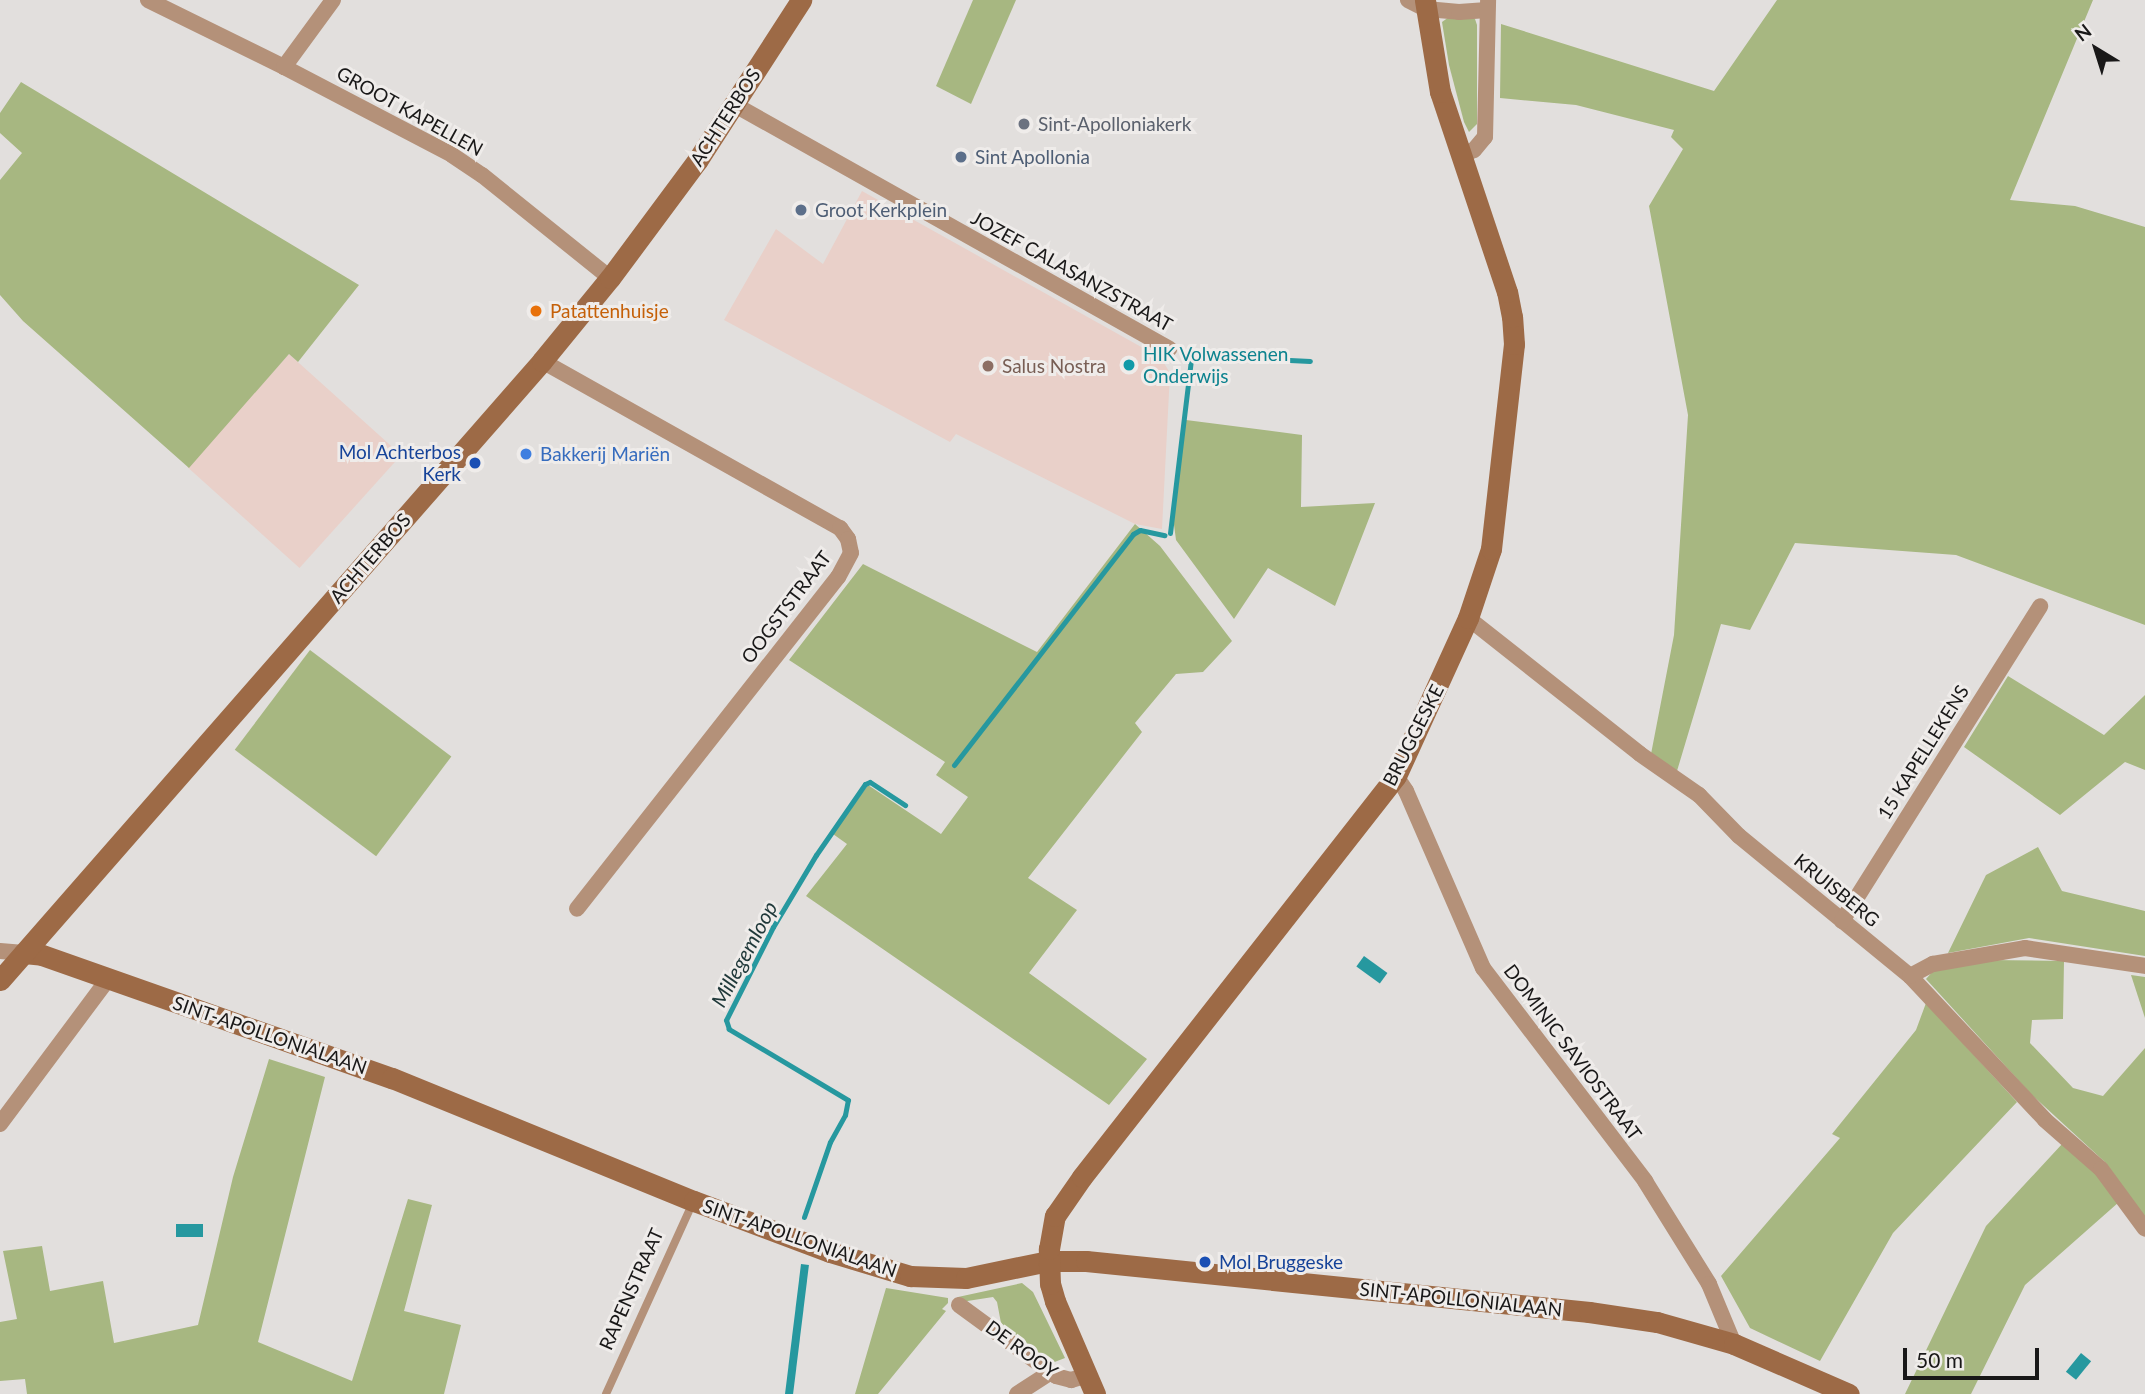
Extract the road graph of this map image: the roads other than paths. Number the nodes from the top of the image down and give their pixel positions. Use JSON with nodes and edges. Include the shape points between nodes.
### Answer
{"nodes":[{"id":1,"x":148,"y":0,"type":"edge"},
{"id":2,"x":332,"y":0,"type":"edge"},
{"id":3,"x":801,"y":0,"type":"edge"},
{"id":4,"x":1420,"y":3,"type":"edge"},
{"id":5,"x":1488,"y":5,"type":"edge"},
{"id":6,"x":284,"y":67,"type":"junction"},
{"id":7,"x":735,"y":105,"type":"junction"},
{"id":8,"x":1461,"y":156,"type":"junction"},
{"id":9,"x":610,"y":278,"type":"junction"},
{"id":10,"x":1169,"y":349,"type":"dead end"},
{"id":11,"x":542,"y":361,"type":"junction"},
{"id":12,"x":2040,"y":606,"type":"dead end"},
{"id":13,"x":1468,"y":618,"type":"junction"},
{"id":14,"x":1396,"y":776,"type":"junction"},
{"id":15,"x":576,"y":909,"type":"dead end"},
{"id":16,"x":1842,"y":921,"type":"junction"},
{"id":17,"x":13,"y":956,"type":"edge"},
{"id":18,"x":2145,"y":965,"type":"edge"},
{"id":19,"x":1910,"y":976,"type":"junction"},
{"id":20,"x":108,"y":979,"type":"junction"},
{"id":21,"x":0,"y":981,"type":"edge"},
{"id":22,"x":0,"y":1124,"type":"edge"},
{"id":23,"x":694,"y":1201,"type":"junction"},
{"id":24,"x":2145,"y":1228,"type":"edge"},
{"id":25,"x":1048,"y":1261,"type":"junction"},
{"id":26,"x":959,"y":1306,"type":"dead end"},
{"id":27,"x":1734,"y":1344,"type":"junction"},
{"id":28,"x":1051,"y":1372,"type":"junction"},
{"id":29,"x":1091,"y":1385,"type":"edge"},
{"id":30,"x":606,"y":1394,"type":"edge"},
{"id":31,"x":1017,"y":1394,"type":"edge"},
{"id":32,"x":1849,"y":1394,"type":"edge"}],
"edges":[{"from":1,"to":6,"type":"street","name":"GROOT KAPELLEN"},
{"from":2,"to":6,"type":"street"},
{"from":3,"to":7,"type":"street","name":"ACHTERBOS"},
{"from":4,"to":5,"type":"street"},
{"from":4,"to":8,"type":"street","name":"BRUGGESKE","via":[[1440,92]]},
{"from":5,"to":8,"type":"street","via":[[1485,137]]},
{"from":6,"to":9,"type":"street","name":"GROOT KAPELLEN","via":[[462,162]]},
{"from":7,"to":9,"type":"street","name":"ACHTERBOS"},
{"from":7,"to":10,"type":"street","name":"JOZEF CALASANZSTRAAT"},
{"from":8,"to":13,"type":"street","name":"BRUGGESKE","via":[[1507,292],[1514,344],[1491,548]]},
{"from":9,"to":11,"type":"street","name":"ACHTERBOS"},
{"from":11,"to":15,"type":"street","name":"OOGSTSTRAAT","via":[[840,528],[851,553],[838,577]]},
{"from":11,"to":17,"type":"street","name":"ACHTERBOS"},
{"from":12,"to":16,"type":"street","name":"15 KAPELLEKENS"},
{"from":13,"to":14,"type":"street","name":"BRUGGESKE"},
{"from":13,"to":16,"type":"street","name":"KRUISBERG","via":[[1699,795],[1738,836]]},
{"from":14,"to":25,"type":"street","name":"BRUGGESKE","via":[[1061,1205],[1050,1229]]},
{"from":14,"to":27,"type":"street","name":"DOMINIC SAVIOSTRAAT","via":[[1483,968],[1664,1209],[1709,1284]]},
{"from":16,"to":19,"type":"street","name":"KRUISBERG"},
{"from":17,"to":20,"type":"street","name":"SINT-APOLLONIALAAN","via":[[42,955]]},
{"from":17,"to":21,"type":"street","name":"ACHTERBOS"},
{"from":18,"to":19,"type":"street","via":[[2025,948],[1933,964]]},
{"from":19,"to":24,"type":"street","name":"KRUISBERG","via":[[2037,1113],[2101,1169]]},
{"from":20,"to":22,"type":"street"},
{"from":20,"to":23,"type":"street","name":"SINT-APOLLONIALAAN","via":[[392,1077]]},
{"from":23,"to":25,"type":"street","name":"SINT-APOLLONIALAAN","via":[[830,1252],[910,1276],[966,1278]]},
{"from":23,"to":30,"type":"lane","name":"RAPENSTRAAT"},
{"from":25,"to":27,"type":"street","name":"SINT-APOLLONIALAAN","via":[[1086,1261],[1589,1312],[1657,1322]]},
{"from":25,"to":29,"type":"street","name":"DE ROOY","via":[[1055,1301]]},
{"from":26,"to":28,"type":"street","name":"DE ROOY"},
{"from":27,"to":32,"type":"street","name":"SINT-APOLLONIALAAN"},
{"from":28,"to":29,"type":"street","name":"DE ROOY"},
{"from":28,"to":31,"type":"street"}]}
